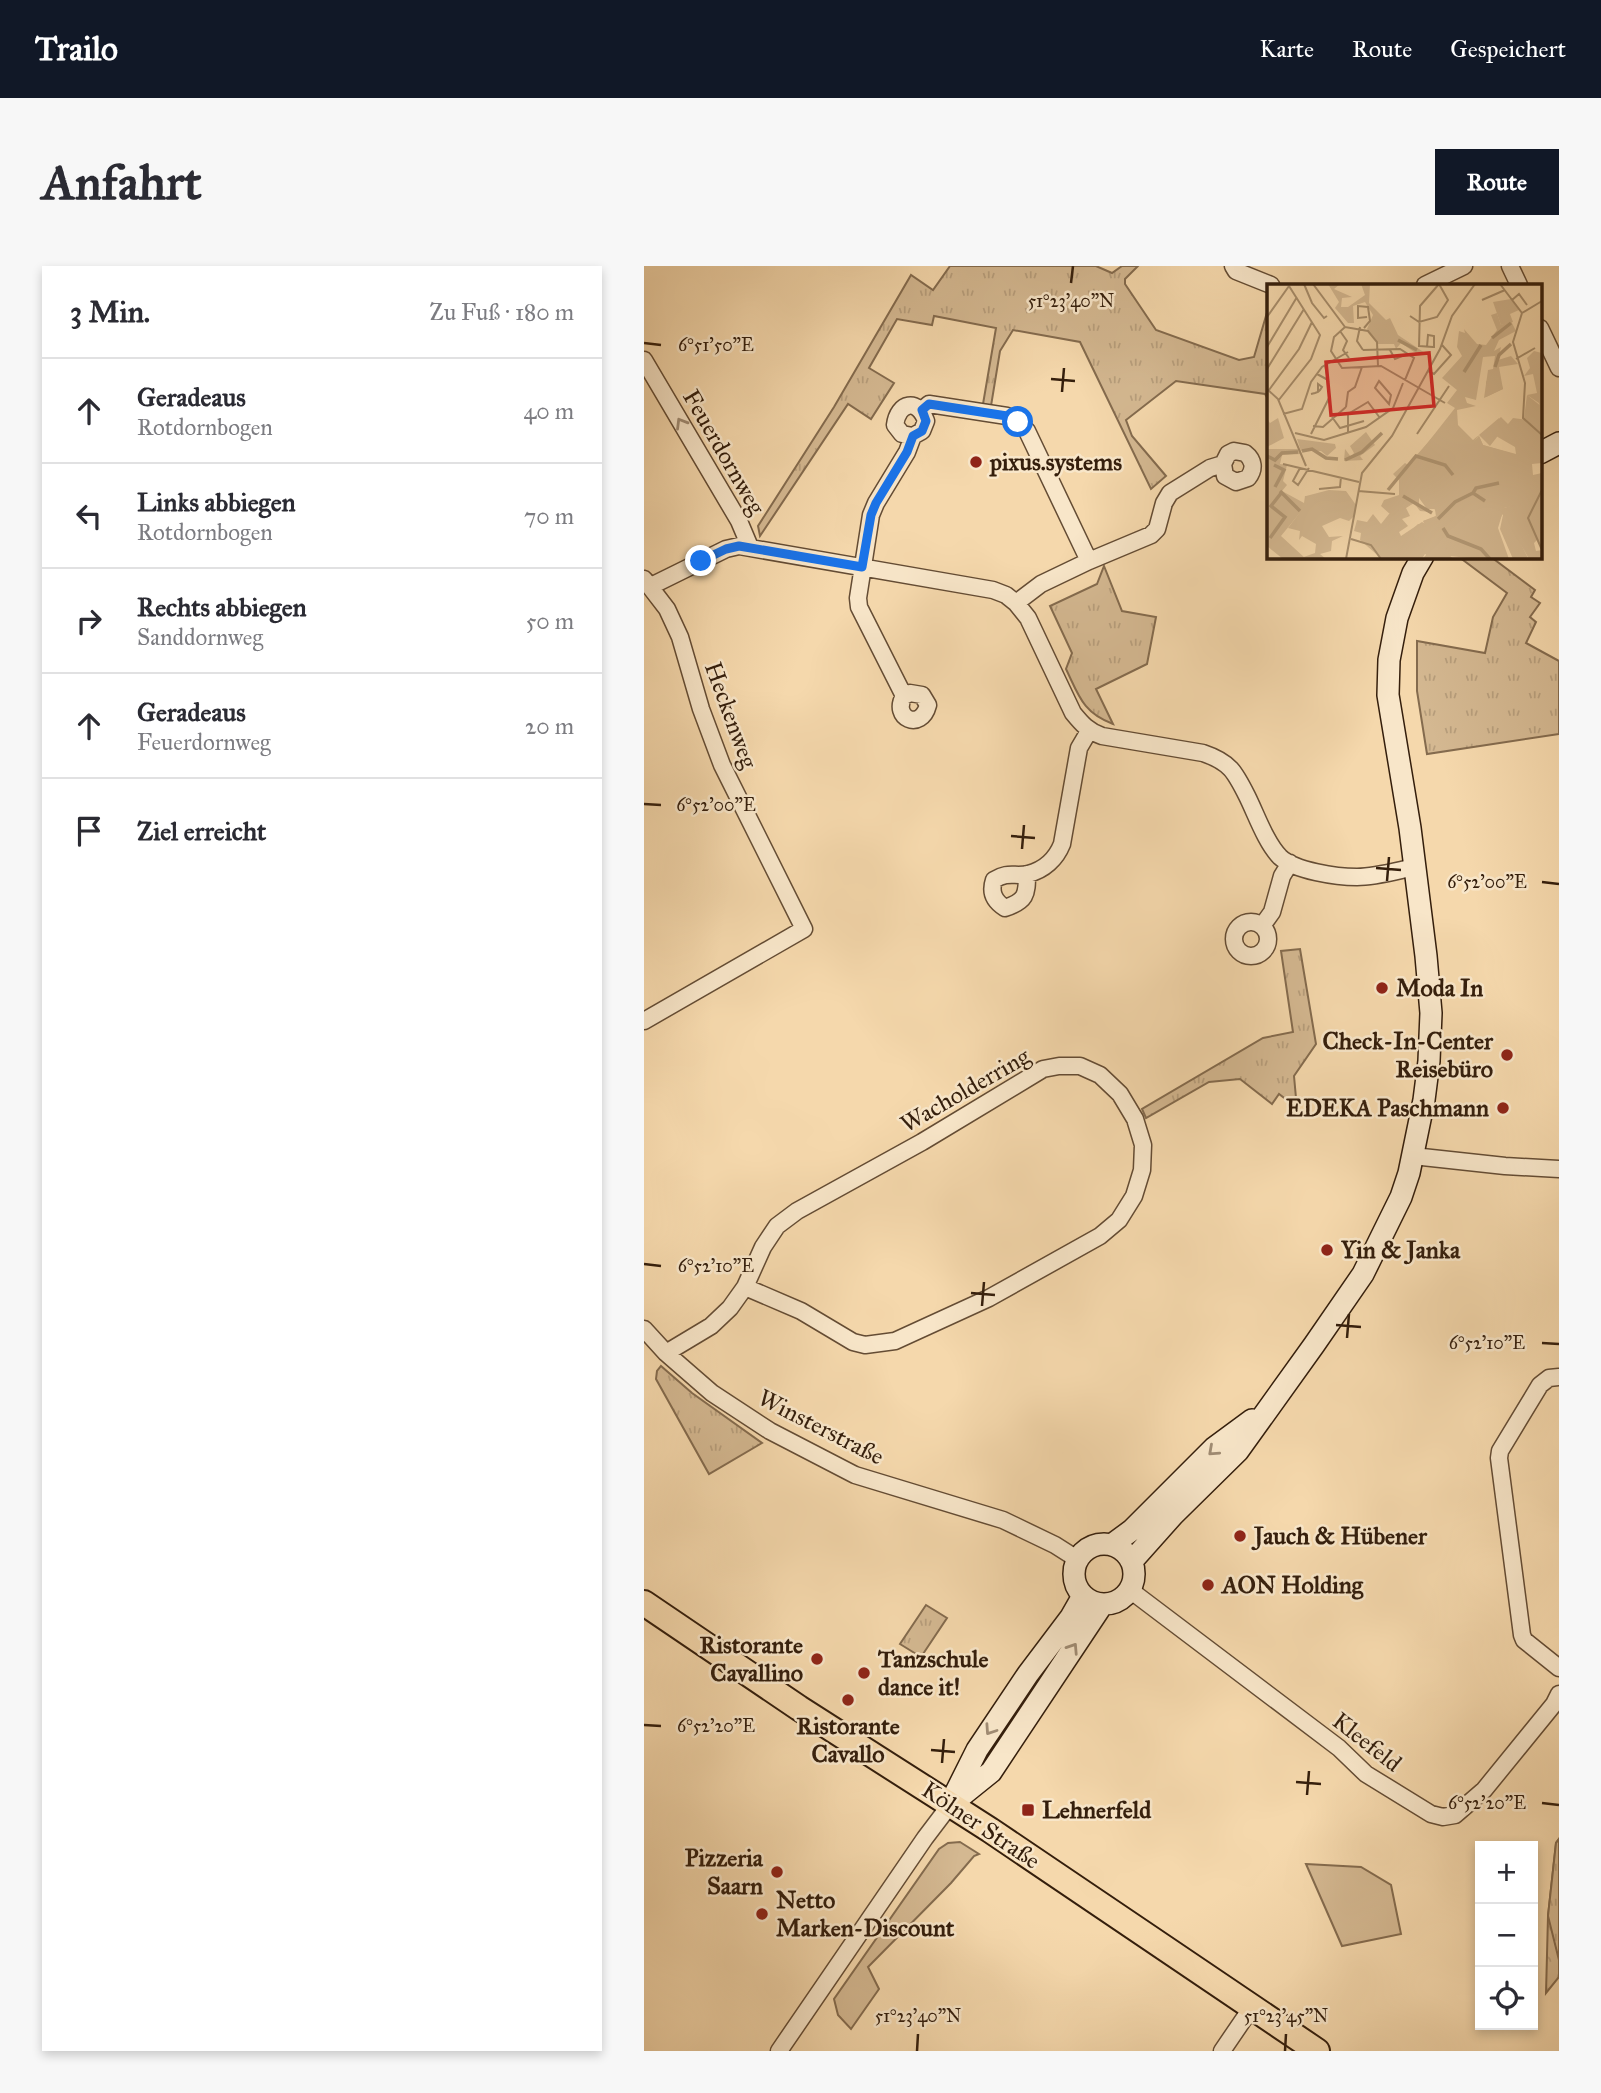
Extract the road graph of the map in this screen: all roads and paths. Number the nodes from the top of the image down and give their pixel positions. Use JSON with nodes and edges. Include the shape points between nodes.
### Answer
{"nodes":[{"id":1,"x":1233,"y":266,"type":"edge"},
{"id":2,"x":1464,"y":266,"type":"edge"},
{"id":3,"x":1510,"y":266,"type":"edge"},
{"id":4,"x":1268,"y":284,"type":"edge"},
{"id":5,"x":1427,"y":284,"type":"edge"},
{"id":6,"x":1519,"y":284,"type":"edge"},
{"id":7,"x":1542,"y":332,"type":"edge"},
{"id":8,"x":644,"y":360,"type":"edge"},
{"id":9,"x":1559,"y":368,"type":"edge"},
{"id":10,"x":922,"y":410,"type":"junction"},
{"id":11,"x":913,"y":436,"type":"junction"},
{"id":12,"x":1559,"y":443,"type":"edge"},
{"id":13,"x":1542,"y":452,"type":"edge"},
{"id":14,"x":1223,"y":464,"type":"dead end"},
{"id":15,"x":750,"y":547,"type":"junction"},
{"id":16,"x":1422,"y":558,"type":"edge"},
{"id":17,"x":1090,"y":561,"type":"junction"},
{"id":18,"x":862,"y":567,"type":"junction"},
{"id":19,"x":647,"y":582,"type":"edge"},
{"id":20,"x":1016,"y":603,"type":"junction"},
{"id":21,"x":904,"y":696,"type":"dead end"},
{"id":22,"x":1089,"y":731,"type":"junction"},
{"id":23,"x":1290,"y":863,"type":"junction"},
{"id":24,"x":1415,"y":867,"type":"junction"},
{"id":25,"x":1027,"y":874,"type":"dead end"},
{"id":26,"x":1262,"y":926,"type":"dead end"},
{"id":27,"x":644,"y":1021,"type":"edge"},
{"id":28,"x":1413,"y":1156,"type":"junction"},
{"id":29,"x":1559,"y":1169,"type":"edge"},
{"id":30,"x":745,"y":1287,"type":"junction"},
{"id":31,"x":644,"y":1329,"type":"edge"},
{"id":32,"x":666,"y":1353,"type":"junction"},
{"id":33,"x":1559,"y":1377,"type":"edge"},
{"id":34,"x":1267,"y":1409,"type":"junction"},
{"id":35,"x":1113,"y":1544,"type":"junction"},
{"id":36,"x":1077,"y":1559,"type":"junction"},
{"id":37,"x":1132,"y":1561,"type":"junction"},
{"id":38,"x":1130,"y":1590,"type":"junction"},
{"id":39,"x":1092,"y":1600,"type":"junction"},
{"id":40,"x":644,"y":1603,"type":"edge"},
{"id":41,"x":1559,"y":1668,"type":"edge"},
{"id":42,"x":1559,"y":1694,"type":"edge"},
{"id":43,"x":950,"y":1805,"type":"junction"},
{"id":44,"x":1252,"y":2007,"type":"junction"},
{"id":45,"x":779,"y":2051,"type":"edge"},
{"id":46,"x":1222,"y":2051,"type":"edge"},
{"id":47,"x":1317,"y":2051,"type":"edge"}],
"edges":[{"from":1,"to":4,"type":"street"},
{"from":2,"to":5,"type":"street"},
{"from":3,"to":6,"type":"street"},
{"from":7,"to":9,"type":"street"},
{"from":15,"to":8,"type":"street","name":"Feuerdornweg","one_way":true},
{"from":10,"to":11,"type":"street","via":[[926,421],[922,431]]},
{"from":10,"to":11,"type":"street","via":[[905,406],[897,414],[895,425],[902,434]]},
{"from":10,"to":17,"type":"street","via":[[929,404],[1007,416],[1018,422],[1027,431]]},
{"from":11,"to":18,"type":"street","via":[[871,515]]},
{"from":12,"to":13,"type":"street"},
{"from":14,"to":17,"type":"street","via":[[1170,493],[1151,535]]},
{"from":15,"to":18,"type":"street"},
{"from":15,"to":19,"type":"street","name":"Feuerdornweg","via":[[726,549]]},
{"from":16,"to":24,"type":"street","via":[[1397,618],[1388,695]]},
{"from":17,"to":20,"type":"street","via":[[1041,584]]},
{"from":18,"to":20,"type":"street","via":[[993,590]]},
{"from":18,"to":21,"type":"street","via":[[859,607]]},
{"from":19,"to":27,"type":"street","name":"Heckenweg","via":[[680,637],[722,765],[804,929]]},
{"from":20,"to":22,"type":"street","via":[[1028,618],[1073,713]]},
{"from":22,"to":23,"type":"street","via":[[1217,758],[1234,771],[1271,844]]},
{"from":22,"to":25,"type":"street","via":[[1079,748],[1062,844],[1052,861]]},
{"from":23,"to":24,"type":"street","via":[[1359,877]]},
{"from":23,"to":26,"type":"street"},
{"from":24,"to":28,"type":"street","via":[[1431,1013],[1429,1061]]},
{"from":28,"to":29,"type":"street"},
{"from":28,"to":34,"type":"street","via":[[1401,1197],[1363,1274]]},
{"from":30,"to":30,"type":"street","name":"Wacholderring","via":[[801,1311],[853,1342],[864,1345],[895,1340],[989,1298],[1100,1236],[1119,1220],[1134,1196],[1142,1170],[1143,1145],[1135,1119],[1120,1094],[1100,1075],[1080,1066],[1043,1069],[797,1211],[777,1226]]},
{"from":30,"to":32,"type":"street","name":"Wacholderring","via":[[711,1326]]},
{"from":31,"to":32,"type":"street","name":"Winsterstraße"},
{"from":32,"to":36,"type":"street","name":"Winsterstraße","via":[[712,1393],[769,1431],[855,1475],[1003,1520]]},
{"from":33,"to":41,"type":"street","via":[[1540,1385],[1499,1458],[1522,1635]]},
{"from":34,"to":35,"type":"street","one_way":true,"via":[[1214,1448]]},
{"from":34,"to":37,"type":"street","via":[[1238,1451]]},
{"from":35,"to":36,"type":"street","via":[[1092,1545]]},
{"from":35,"to":37,"type":"street"},
{"from":36,"to":39,"type":"street","via":[[1073,1580]]},
{"from":37,"to":38,"type":"street","via":[[1135,1572]]},
{"from":38,"to":39,"type":"street","via":[[1121,1599]]},
{"from":38,"to":42,"type":"street","name":"Kleefeld","via":[[1339,1748],[1366,1774],[1432,1814],[1455,1815],[1484,1790]]},
{"from":39,"to":43,"type":"street","via":[[991,1772]]},
{"from":40,"to":43,"type":"main road","name":"Kölner Straße"},
{"from":43,"to":44,"type":"main road","name":"Kölner Straße"},
{"from":43,"to":45,"type":"street"},
{"from":44,"to":46,"type":"street"},
{"from":44,"to":47,"type":"main road","name":"Kölner Straße"}]}
